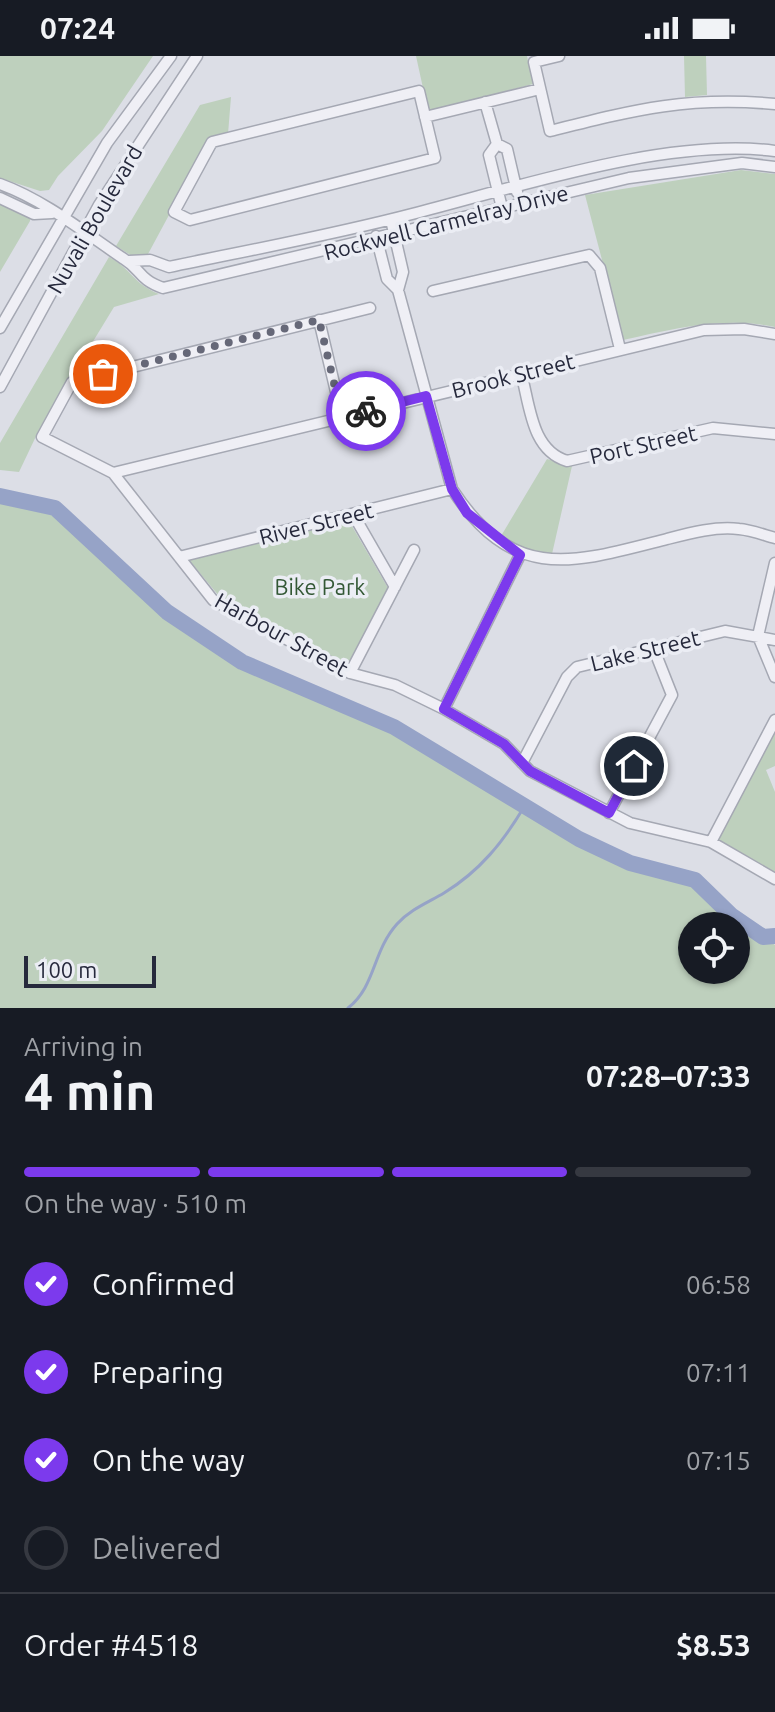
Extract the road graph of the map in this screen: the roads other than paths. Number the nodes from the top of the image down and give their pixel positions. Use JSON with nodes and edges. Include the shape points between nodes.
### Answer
{"nodes":[{"id":1,"x":171,"y":56,"type":"edge"},
{"id":2,"x":197,"y":56,"type":"edge"},
{"id":3,"x":559,"y":56,"type":"edge"},
{"id":4,"x":540,"y":89,"type":"junction"},
{"id":5,"x":485,"y":102,"type":"junction"},
{"id":6,"x":775,"y":104,"type":"edge"},
{"id":7,"x":425,"y":117,"type":"junction"},
{"id":8,"x":497,"y":144,"type":"junction"},
{"id":9,"x":775,"y":151,"type":"edge"},
{"id":10,"x":775,"y":167,"type":"edge"},
{"id":11,"x":0,"y":184,"type":"edge"},
{"id":12,"x":516,"y":188,"type":"junction"},
{"id":13,"x":498,"y":192,"type":"junction"},
{"id":14,"x":0,"y":198,"type":"edge"},
{"id":15,"x":520,"y":204,"type":"junction"},
{"id":16,"x":502,"y":208,"type":"junction"},
{"id":17,"x":57,"y":216,"type":"junction"},
{"id":18,"x":391,"y":220,"type":"junction"},
{"id":19,"x":373,"y":224,"type":"junction"},
{"id":20,"x":83,"y":233,"type":"junction"},
{"id":21,"x":395,"y":235,"type":"junction"},
{"id":22,"x":377,"y":240,"type":"junction"},
{"id":23,"x":129,"y":261,"type":"junction"},
{"id":24,"x":398,"y":290,"type":"junction"},
{"id":25,"x":433,"y":291,"type":"dead end"},
{"id":26,"x":370,"y":308,"type":"dead end"},
{"id":27,"x":319,"y":320,"type":"junction"},
{"id":28,"x":0,"y":328,"type":"edge"},
{"id":29,"x":775,"y":334,"type":"edge"},
{"id":30,"x":620,"y":349,"type":"junction"},
{"id":31,"x":521,"y":373,"type":"junction"},
{"id":32,"x":0,"y":387,"type":"edge"},
{"id":33,"x":426,"y":396,"type":"junction"},
{"id":34,"x":342,"y":417,"type":"junction"},
{"id":35,"x":775,"y":434,"type":"edge"},
{"id":36,"x":113,"y":473,"type":"junction"},
{"id":37,"x":452,"y":489,"type":"junction"},
{"id":38,"x":353,"y":514,"type":"junction"},
{"id":39,"x":775,"y":538,"type":"edge"},
{"id":40,"x":414,"y":550,"type":"dead end"},
{"id":41,"x":520,"y":555,"type":"junction"},
{"id":42,"x":179,"y":557,"type":"junction"},
{"id":43,"x":775,"y":563,"type":"edge"},
{"id":44,"x":395,"y":587,"type":"junction"},
{"id":45,"x":758,"y":636,"type":"junction"},
{"id":46,"x":775,"y":640,"type":"edge"},
{"id":47,"x":653,"y":647,"type":"junction"},
{"id":48,"x":350,"y":673,"type":"junction"},
{"id":49,"x":775,"y":677,"type":"edge"},
{"id":50,"x":444,"y":709,"type":"junction"},
{"id":51,"x":775,"y":720,"type":"edge"},
{"id":52,"x":522,"y":763,"type":"junction"},
{"id":53,"x":609,"y":813,"type":"junction"},
{"id":54,"x":711,"y":842,"type":"junction"},
{"id":55,"x":775,"y":879,"type":"edge"}],
"edges":[{"from":1,"to":17,"type":"street","name":"Nuvali Boulevard"},
{"from":2,"to":20,"type":"street","name":"Nuvali Boulevard"},
{"from":3,"to":4,"type":"street","via":[[534,62]]},
{"from":4,"to":5,"type":"street"},
{"from":4,"to":6,"type":"street","via":[[550,131],[652,105],[706,100]]},
{"from":5,"to":7,"type":"street"},
{"from":5,"to":8,"type":"street"},
{"from":7,"to":7,"type":"street","via":[[419,91],[212,142],[174,212],[190,220],[435,158]]},
{"from":8,"to":12,"type":"street","via":[[507,149]]},
{"from":8,"to":13,"type":"street","via":[[489,155]]},
{"from":9,"to":12,"type":"street","name":"Rockwell Carmelray Drive","via":[[741,147],[655,156]]},
{"from":10,"to":15,"type":"street","name":"Rockwell Carmelray Drive","via":[[742,163],[650,175]]},
{"from":11,"to":17,"type":"street","name":"Rockwell Carmelray Drive","via":[[39,200]]},
{"from":12,"to":13,"type":"street","name":"Rockwell Carmelray Drive"},
{"from":12,"to":15,"type":"street"},
{"from":13,"to":16,"type":"street"},
{"from":13,"to":18,"type":"street","name":"Rockwell Carmelray Drive"},
{"from":14,"to":17,"type":"street","via":[[34,214]]},
{"from":15,"to":16,"type":"street","name":"Rockwell Carmelray Drive"},
{"from":16,"to":21,"type":"street","name":"Rockwell Carmelray Drive"},
{"from":17,"to":20,"type":"street","name":"Rockwell Carmelray Drive"},
{"from":17,"to":28,"type":"street","name":"Nuvali Boulevard"},
{"from":18,"to":19,"type":"street","name":"Rockwell Carmelray Drive"},
{"from":18,"to":21,"type":"street"},
{"from":19,"to":22,"type":"street"},
{"from":19,"to":23,"type":"street","name":"Rockwell Carmelray Drive","via":[[169,267],[150,260]]},
{"from":20,"to":23,"type":"street","name":"Rockwell Carmelray Drive"},
{"from":20,"to":32,"type":"street","name":"Nuvali Boulevard"},
{"from":21,"to":22,"type":"street","name":"Rockwell Carmelray Drive"},
{"from":21,"to":24,"type":"street","via":[[403,272]]},
{"from":22,"to":23,"type":"street","name":"Rockwell Carmelray Drive","via":[[163,288],[143,281]]},
{"from":22,"to":24,"type":"street","via":[[387,279]]},
{"from":24,"to":33,"type":"street"},
{"from":25,"to":30,"type":"street","via":[[580,256],[596,260]]},
{"from":26,"to":27,"type":"street"},
{"from":27,"to":34,"type":"street"},
{"from":27,"to":36,"type":"street","name":"Harbour Street","via":[[72,382],[42,437]]},
{"from":29,"to":30,"type":"street","name":"Brook Street","via":[[704,330]]},
{"from":30,"to":31,"type":"street","name":"Brook Street"},
{"from":31,"to":33,"type":"street","name":"Brook Street"},
{"from":31,"to":35,"type":"street","name":"Port Street","via":[[538,438],[546,450],[567,461],[713,428]]},
{"from":33,"to":34,"type":"street","name":"Brook Street"},
{"from":33,"to":37,"type":"street"},
{"from":34,"to":36,"type":"street","name":"Brook Street"},
{"from":36,"to":42,"type":"street","name":"Harbour Street"},
{"from":37,"to":38,"type":"street","name":"River Street"},
{"from":37,"to":41,"type":"street","via":[[467,513]]},
{"from":38,"to":42,"type":"street","name":"River Street"},
{"from":38,"to":44,"type":"street"},
{"from":39,"to":41,"type":"street","via":[[719,530],[593,558]]},
{"from":40,"to":44,"type":"street"},
{"from":41,"to":50,"type":"street"},
{"from":42,"to":48,"type":"street","name":"Harbour Street","via":[[213,600]]},
{"from":43,"to":45,"type":"street"},
{"from":44,"to":48,"type":"street"},
{"from":45,"to":46,"type":"street","name":"Lake Street"},
{"from":45,"to":47,"type":"street","name":"Lake Street","via":[[725,631]]},
{"from":45,"to":49,"type":"street"},
{"from":47,"to":52,"type":"street","name":"Lake Street","via":[[577,667]]},
{"from":47,"to":53,"type":"street","via":[[672,695]]},
{"from":48,"to":50,"type":"street","name":"Harbour Street","via":[[395,685]]},
{"from":50,"to":52,"type":"street","name":"Harbour Street","via":[[504,744]]},
{"from":51,"to":54,"type":"street"},
{"from":52,"to":53,"type":"street","name":"Harbour Street"},
{"from":53,"to":54,"type":"street","name":"Harbour Street"},
{"from":54,"to":55,"type":"street","name":"Harbour Street"}]}
